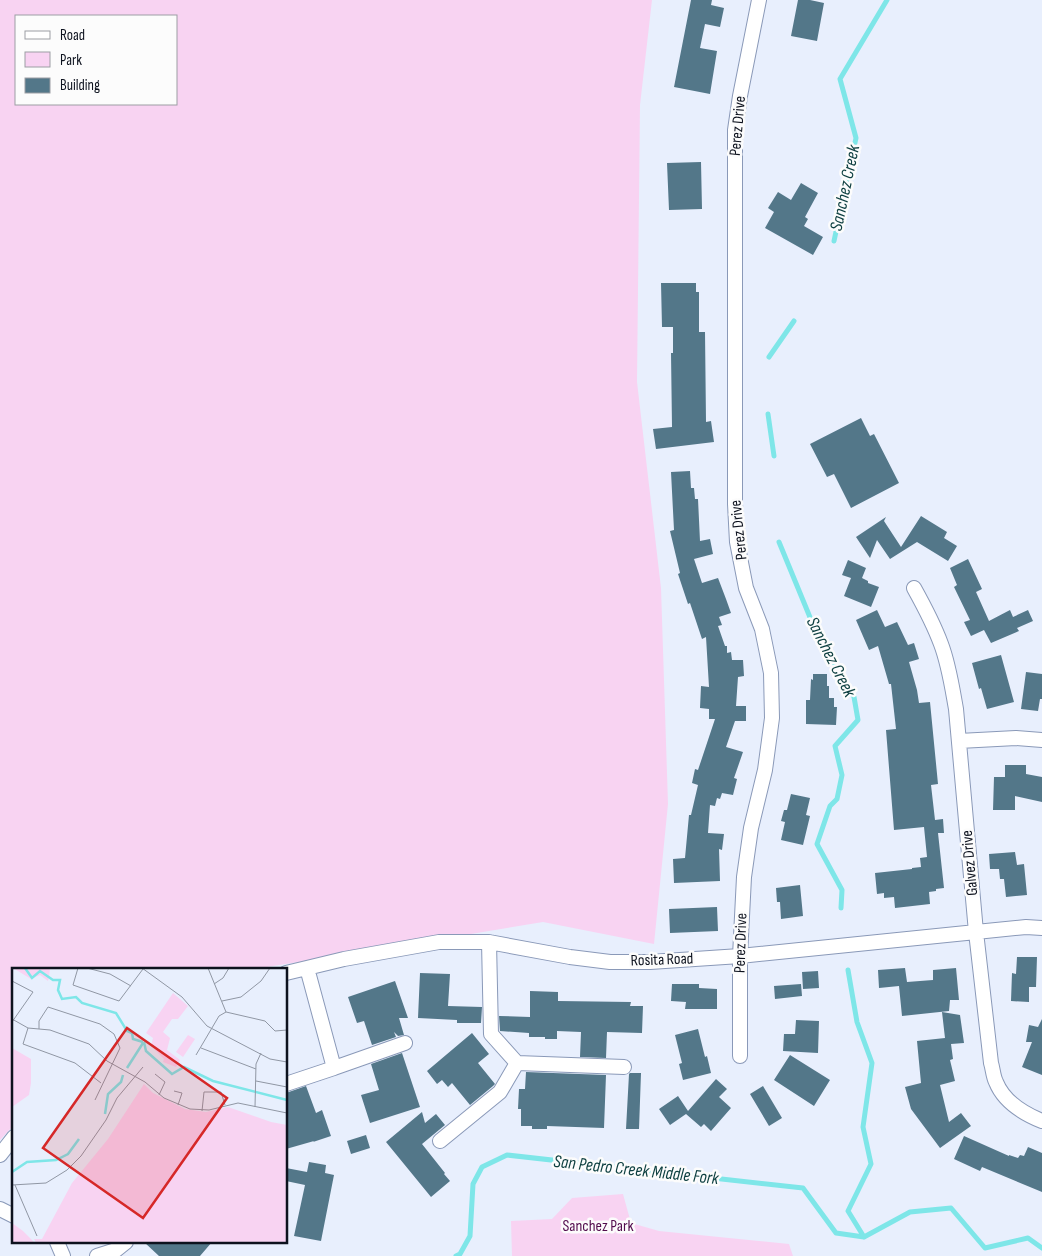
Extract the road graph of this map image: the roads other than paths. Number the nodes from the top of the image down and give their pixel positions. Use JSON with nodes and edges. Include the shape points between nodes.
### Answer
{"nodes":[{"id":1,"x":759,"y":0,"type":"edge"},
{"id":2,"x":914,"y":588,"type":"dead end"},
{"id":3,"x":1042,"y":740,"type":"edge"},
{"id":4,"x":959,"y":742,"type":"junction"},
{"id":5,"x":1042,"y":928,"type":"edge"},
{"id":6,"x":976,"y":932,"type":"junction"},
{"id":7,"x":489,"y":942,"type":"junction"},
{"id":8,"x":740,"y":956,"type":"junction"},
{"id":9,"x":307,"y":968,"type":"junction"},
{"id":10,"x":288,"y":973,"type":"edge"},
{"id":11,"x":405,"y":1044,"type":"dead end"},
{"id":12,"x":740,"y":1056,"type":"dead end"},
{"id":13,"x":517,"y":1063,"type":"junction"},
{"id":14,"x":624,"y":1067,"type":"dead end"},
{"id":15,"x":334,"y":1068,"type":"junction"},
{"id":16,"x":288,"y":1083,"type":"edge"},
{"id":17,"x":1042,"y":1121,"type":"edge"},
{"id":18,"x":12,"y":1140,"type":"edge"},
{"id":19,"x":440,"y":1141,"type":"dead end"},
{"id":20,"x":0,"y":1155,"type":"edge"},
{"id":21,"x":0,"y":1209,"type":"edge"},
{"id":22,"x":12,"y":1215,"type":"edge"},
{"id":23,"x":58,"y":1244,"type":"edge"},
{"id":24,"x":124,"y":1244,"type":"edge"},
{"id":25,"x":64,"y":1256,"type":"edge"},
{"id":26,"x":97,"y":1256,"type":"edge"}],
"edges":[{"from":1,"to":8,"type":"street","name":"Perez Drive","via":[[735,130],[735,504],[737,542],[746,588],[762,629],[771,673],[772,718],[744,877]]},
{"from":2,"to":4,"type":"street","name":"Galvez Drive","via":[[941,645],[950,676]]},
{"from":3,"to":4,"type":"street","via":[[1016,738]]},
{"from":4,"to":6,"type":"street","name":"Galvez Drive"},
{"from":5,"to":6,"type":"street","name":"Rosita Road"},
{"from":6,"to":8,"type":"street","name":"Rosita Road"},
{"from":6,"to":17,"type":"street","name":"Galvez Drive","via":[[996,1081],[1006,1100]]},
{"from":7,"to":8,"type":"street","name":"Rosita Road","via":[[610,962]]},
{"from":7,"to":9,"type":"street","name":"Rosita Road","via":[[439,942]]},
{"from":7,"to":13,"type":"street","via":[[491,1034]]},
{"from":8,"to":12,"type":"street","name":"Perez Drive"},
{"from":9,"to":10,"type":"street","name":"Rosita Road"},
{"from":9,"to":15,"type":"street"},
{"from":11,"to":15,"type":"street"},
{"from":13,"to":14,"type":"street"},
{"from":13,"to":19,"type":"street","via":[[500,1092]]},
{"from":15,"to":16,"type":"street"},
{"from":18,"to":20,"type":"street"},
{"from":21,"to":22,"type":"street"},
{"from":23,"to":25,"type":"street"},
{"from":24,"to":26,"type":"street"}]}
